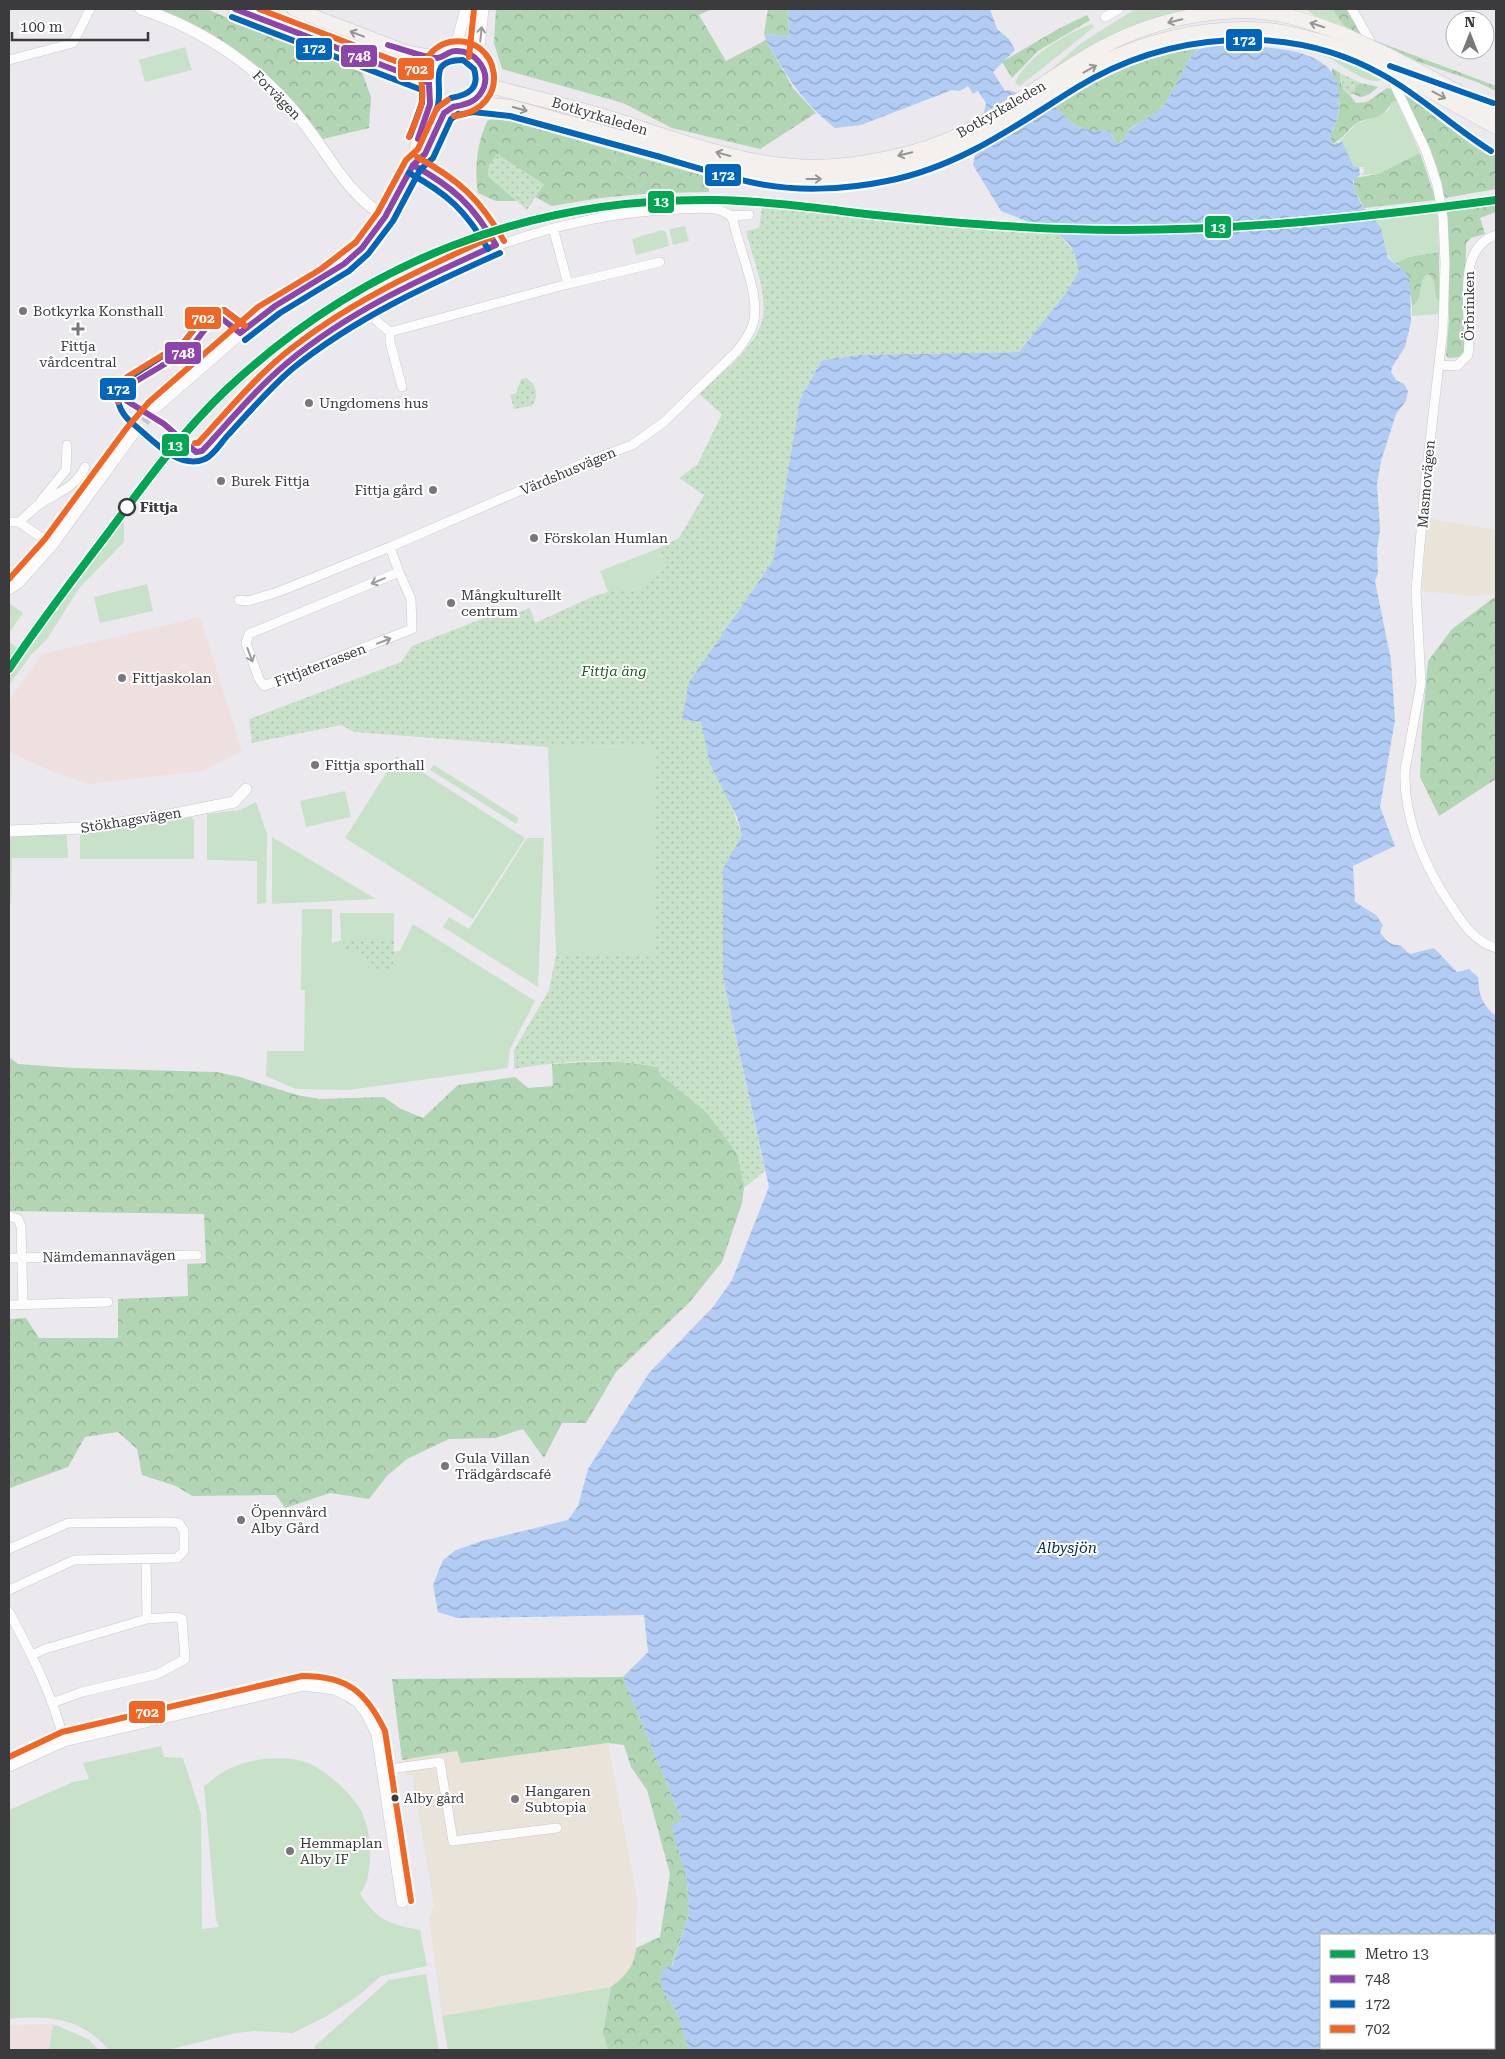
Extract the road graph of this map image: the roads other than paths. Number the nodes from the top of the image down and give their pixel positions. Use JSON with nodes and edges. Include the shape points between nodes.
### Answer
{"nodes":[{"id":1,"x":90,"y":9,"type":"edge"},
{"id":2,"x":141,"y":9,"type":"edge"},
{"id":3,"x":235,"y":9,"type":"edge"},
{"id":4,"x":294,"y":9,"type":"edge"},
{"id":5,"x":466,"y":9,"type":"edge"},
{"id":6,"x":483,"y":9,"type":"edge"},
{"id":7,"x":1119,"y":9,"type":"edge"},
{"id":8,"x":1258,"y":9,"type":"edge"},
{"id":9,"x":1352,"y":9,"type":"edge"},
{"id":10,"x":1287,"y":12,"type":"edge"},
{"id":11,"x":1241,"y":13,"type":"junction"},
{"id":12,"x":1105,"y":17,"type":"dead end"},
{"id":13,"x":1283,"y":32,"type":"junction"},
{"id":14,"x":1339,"y":40,"type":"junction"},
{"id":15,"x":455,"y":50,"type":"junction"},
{"id":16,"x":437,"y":58,"type":"junction"},
{"id":17,"x":478,"y":58,"type":"junction"},
{"id":18,"x":9,"y":60,"type":"edge"},
{"id":19,"x":486,"y":82,"type":"junction"},
{"id":20,"x":430,"y":88,"type":"junction"},
{"id":21,"x":1046,"y":90,"type":"junction"},
{"id":22,"x":472,"y":103,"type":"junction"},
{"id":23,"x":453,"y":107,"type":"junction"},
{"id":24,"x":1496,"y":112,"type":"edge"},
{"id":25,"x":1496,"y":127,"type":"edge"},
{"id":26,"x":955,"y":144,"type":"junction"},
{"id":27,"x":414,"y":165,"type":"junction"},
{"id":28,"x":730,"y":215,"type":"junction"},
{"id":29,"x":749,"y":215,"type":"dead end"},
{"id":30,"x":385,"y":216,"type":"junction"},
{"id":31,"x":553,"y":228,"type":"junction"},
{"id":32,"x":1496,"y":234,"type":"edge"},
{"id":33,"x":496,"y":245,"type":"junction"},
{"id":34,"x":660,"y":262,"type":"dead end"},
{"id":35,"x":568,"y":284,"type":"junction"},
{"id":36,"x":365,"y":307,"type":"junction"},
{"id":37,"x":390,"y":332,"type":"junction"},
{"id":38,"x":1439,"y":365,"type":"junction"},
{"id":39,"x":402,"y":387,"type":"dead end"},
{"id":40,"x":155,"y":408,"type":"tunnel mouth"},
{"id":41,"x":132,"y":434,"type":"tunnel mouth"},
{"id":42,"x":67,"y":445,"type":"dead end"},
{"id":43,"x":196,"y":452,"type":"dead end"},
{"id":44,"x":85,"y":467,"type":"dead end"},
{"id":45,"x":37,"y":506,"type":"junction"},
{"id":46,"x":9,"y":522,"type":"edge"},
{"id":47,"x":19,"y":522,"type":"junction"},
{"id":48,"x":52,"y":545,"type":"junction"},
{"id":49,"x":390,"y":547,"type":"junction"},
{"id":50,"x":399,"y":572,"type":"junction"},
{"id":51,"x":9,"y":589,"type":"edge"},
{"id":52,"x":239,"y":600,"type":"dead end"},
{"id":53,"x":246,"y":789,"type":"dead end"},
{"id":54,"x":9,"y":830,"type":"edge"},
{"id":55,"x":1496,"y":948,"type":"edge"},
{"id":56,"x":9,"y":1216,"type":"edge"},
{"id":57,"x":198,"y":1255,"type":"dead end"},
{"id":58,"x":9,"y":1258,"type":"edge"},
{"id":59,"x":21,"y":1258,"type":"junction"},
{"id":60,"x":108,"y":1302,"type":"dead end"},
{"id":61,"x":9,"y":1304,"type":"edge"},
{"id":62,"x":23,"y":1304,"type":"junction"},
{"id":63,"x":9,"y":1549,"type":"edge"},
{"id":64,"x":146,"y":1559,"type":"junction"},
{"id":65,"x":9,"y":1590,"type":"edge"},
{"id":66,"x":9,"y":1612,"type":"edge"},
{"id":67,"x":147,"y":1618,"type":"junction"},
{"id":68,"x":32,"y":1655,"type":"junction"},
{"id":69,"x":52,"y":1704,"type":"junction"},
{"id":70,"x":64,"y":1742,"type":"junction"},
{"id":71,"x":9,"y":1766,"type":"edge"},
{"id":72,"x":383,"y":1770,"type":"junction"},
{"id":73,"x":557,"y":1828,"type":"dead end"},
{"id":74,"x":402,"y":1902,"type":"dead end"}],
"edges":[{"from":1,"to":18,"type":"street","via":[[73,43]]},
{"from":2,"to":30,"type":"street","name":"Forvägen","via":[[206,38],[260,75],[306,125],[354,193]]},
{"from":3,"to":20,"type":"main road"},
{"from":16,"to":4,"type":"main road","one_way":true,"via":[[406,52]]},
{"from":5,"to":15,"type":"street"},
{"from":17,"to":6,"type":"street","one_way":true},
{"from":7,"to":12,"type":"street"},
{"from":8,"to":11,"type":"main road"},
{"from":9,"to":38,"type":"street","name":"Masmovägen","via":[[1394,81],[1426,151],[1440,194],[1445,263]]},
{"from":10,"to":11,"type":"main road","name":"Botkyrkaleden"},
{"from":10,"to":13,"type":"main road"},
{"from":14,"to":10,"type":"main road","name":"Botkyrkaleden","one_way":true},
{"from":11,"to":21,"type":"main road","name":"Botkyrkaleden","one_way":true,"via":[[1198,16],[1145,29],[1092,53]]},
{"from":13,"to":14,"type":"main road","name":"Botkyrkaleden"},
{"from":21,"to":13,"type":"main road","name":"Botkyrkaleden","one_way":true,"via":[[1138,48],[1211,31],[1252,29]]},
{"from":14,"to":24,"type":"main road","name":"Botkyrkaleden","bridge":true,"via":[[1386,54]]},
{"from":14,"to":25,"type":"main road","name":"Botkyrkaleden","one_way":true,"bridge":true},
{"from":15,"to":16,"type":"main road"},
{"from":15,"to":17,"type":"main road","via":[[470,52]]},
{"from":16,"to":20,"type":"main road","via":[[431,66]]},
{"from":17,"to":19,"type":"main road"},
{"from":19,"to":22,"type":"main road"},
{"from":26,"to":19,"type":"main road","name":"Botkyrkaleden","one_way":true,"via":[[890,158],[821,167],[788,166],[720,153],[572,106],[497,88]]},
{"from":20,"to":23,"type":"main road","via":[[437,98]]},
{"from":20,"to":27,"type":"street","via":[[430,106],[414,150]]},
{"from":21,"to":26,"type":"main road","name":"Botkyrkaleden","via":[[1003,125]]},
{"from":22,"to":23,"type":"main road","name":"Botkyrkaleden"},
{"from":22,"to":26,"type":"main road","name":"Botkyrkaleden","one_way":true,"via":[[512,107],[753,174],[787,179],[871,175],[928,161]]},
{"from":23,"to":27,"type":"street","via":[[444,114],[425,154]]},
{"from":27,"to":30,"type":"street"},
{"from":27,"to":33,"type":"street","via":[[447,183],[464,198],[479,214]]},
{"from":28,"to":29,"type":"street"},
{"from":28,"to":31,"type":"street","via":[[715,209],[624,213]]},
{"from":28,"to":49,"type":"street","name":"Värdshusvägen","via":[[754,299],[754,321],[737,351],[683,404],[650,434],[632,445]]},
{"from":30,"to":40,"type":"street","via":[[362,248],[344,264],[263,314]]},
{"from":31,"to":33,"type":"street"},
{"from":31,"to":35,"type":"street"},
{"from":32,"to":38,"type":"street","name":"Örbrinken","via":[[1482,241],[1468,266],[1468,355],[1457,366]]},
{"from":33,"to":36,"type":"street"},
{"from":34,"to":35,"type":"street"},
{"from":35,"to":37,"type":"street"},
{"from":36,"to":37,"type":"street"},
{"from":36,"to":43,"type":"street","via":[[286,363],[202,451]]},
{"from":37,"to":39,"type":"street"},
{"from":38,"to":55,"type":"street","name":"Masmovägen","via":[[1416,591],[1421,683],[1405,783],[1416,838],[1426,865],[1470,933]]},
{"from":41,"to":48,"type":"street"},
{"from":42,"to":45,"type":"street","via":[[66,470]]},
{"from":44,"to":45,"type":"street","via":[[71,486]]},
{"from":45,"to":47,"type":"street"},
{"from":46,"to":47,"type":"street"},
{"from":47,"to":48,"type":"street"},
{"from":48,"to":51,"type":"street"},
{"from":49,"to":50,"type":"street","name":"Fittjaterrassen"},
{"from":49,"to":52,"type":"street","name":"Värdshusvägen","via":[[278,592],[248,601]]},
{"from":50,"to":50,"type":"street","name":"Fittjaterrassen","one_way":true,"via":[[249,634],[246,643],[264,686],[412,629],[411,599]]},
{"from":53,"to":54,"type":"street","name":"Stökhagsvägen","via":[[234,802],[154,818],[84,828]]},
{"from":56,"to":59,"type":"street","via":[[18,1219]]},
{"from":57,"to":59,"type":"street","name":"Nämdemannavägen"},
{"from":58,"to":59,"type":"street","name":"Nämdemannavägen"},
{"from":59,"to":62,"type":"street"},
{"from":60,"to":62,"type":"street"},
{"from":61,"to":62,"type":"street"},
{"from":63,"to":64,"type":"street","via":[[68,1523],[179,1523],[184,1532],[184,1551],[180,1556]]},
{"from":64,"to":65,"type":"street","via":[[74,1560]]},
{"from":64,"to":67,"type":"street"},
{"from":66,"to":68,"type":"street"},
{"from":67,"to":68,"type":"street"},
{"from":67,"to":69,"type":"street","via":[[182,1619],[185,1659],[158,1674],[82,1692]]},
{"from":68,"to":69,"type":"street"},
{"from":69,"to":70,"type":"street"},
{"from":70,"to":71,"type":"street"},
{"from":70,"to":72,"type":"street","via":[[241,1699],[315,1685],[335,1689],[357,1702],[372,1721],[377,1734]]},
{"from":72,"to":73,"type":"street","via":[[440,1762],[454,1841]]},
{"from":72,"to":74,"type":"street"}]}
